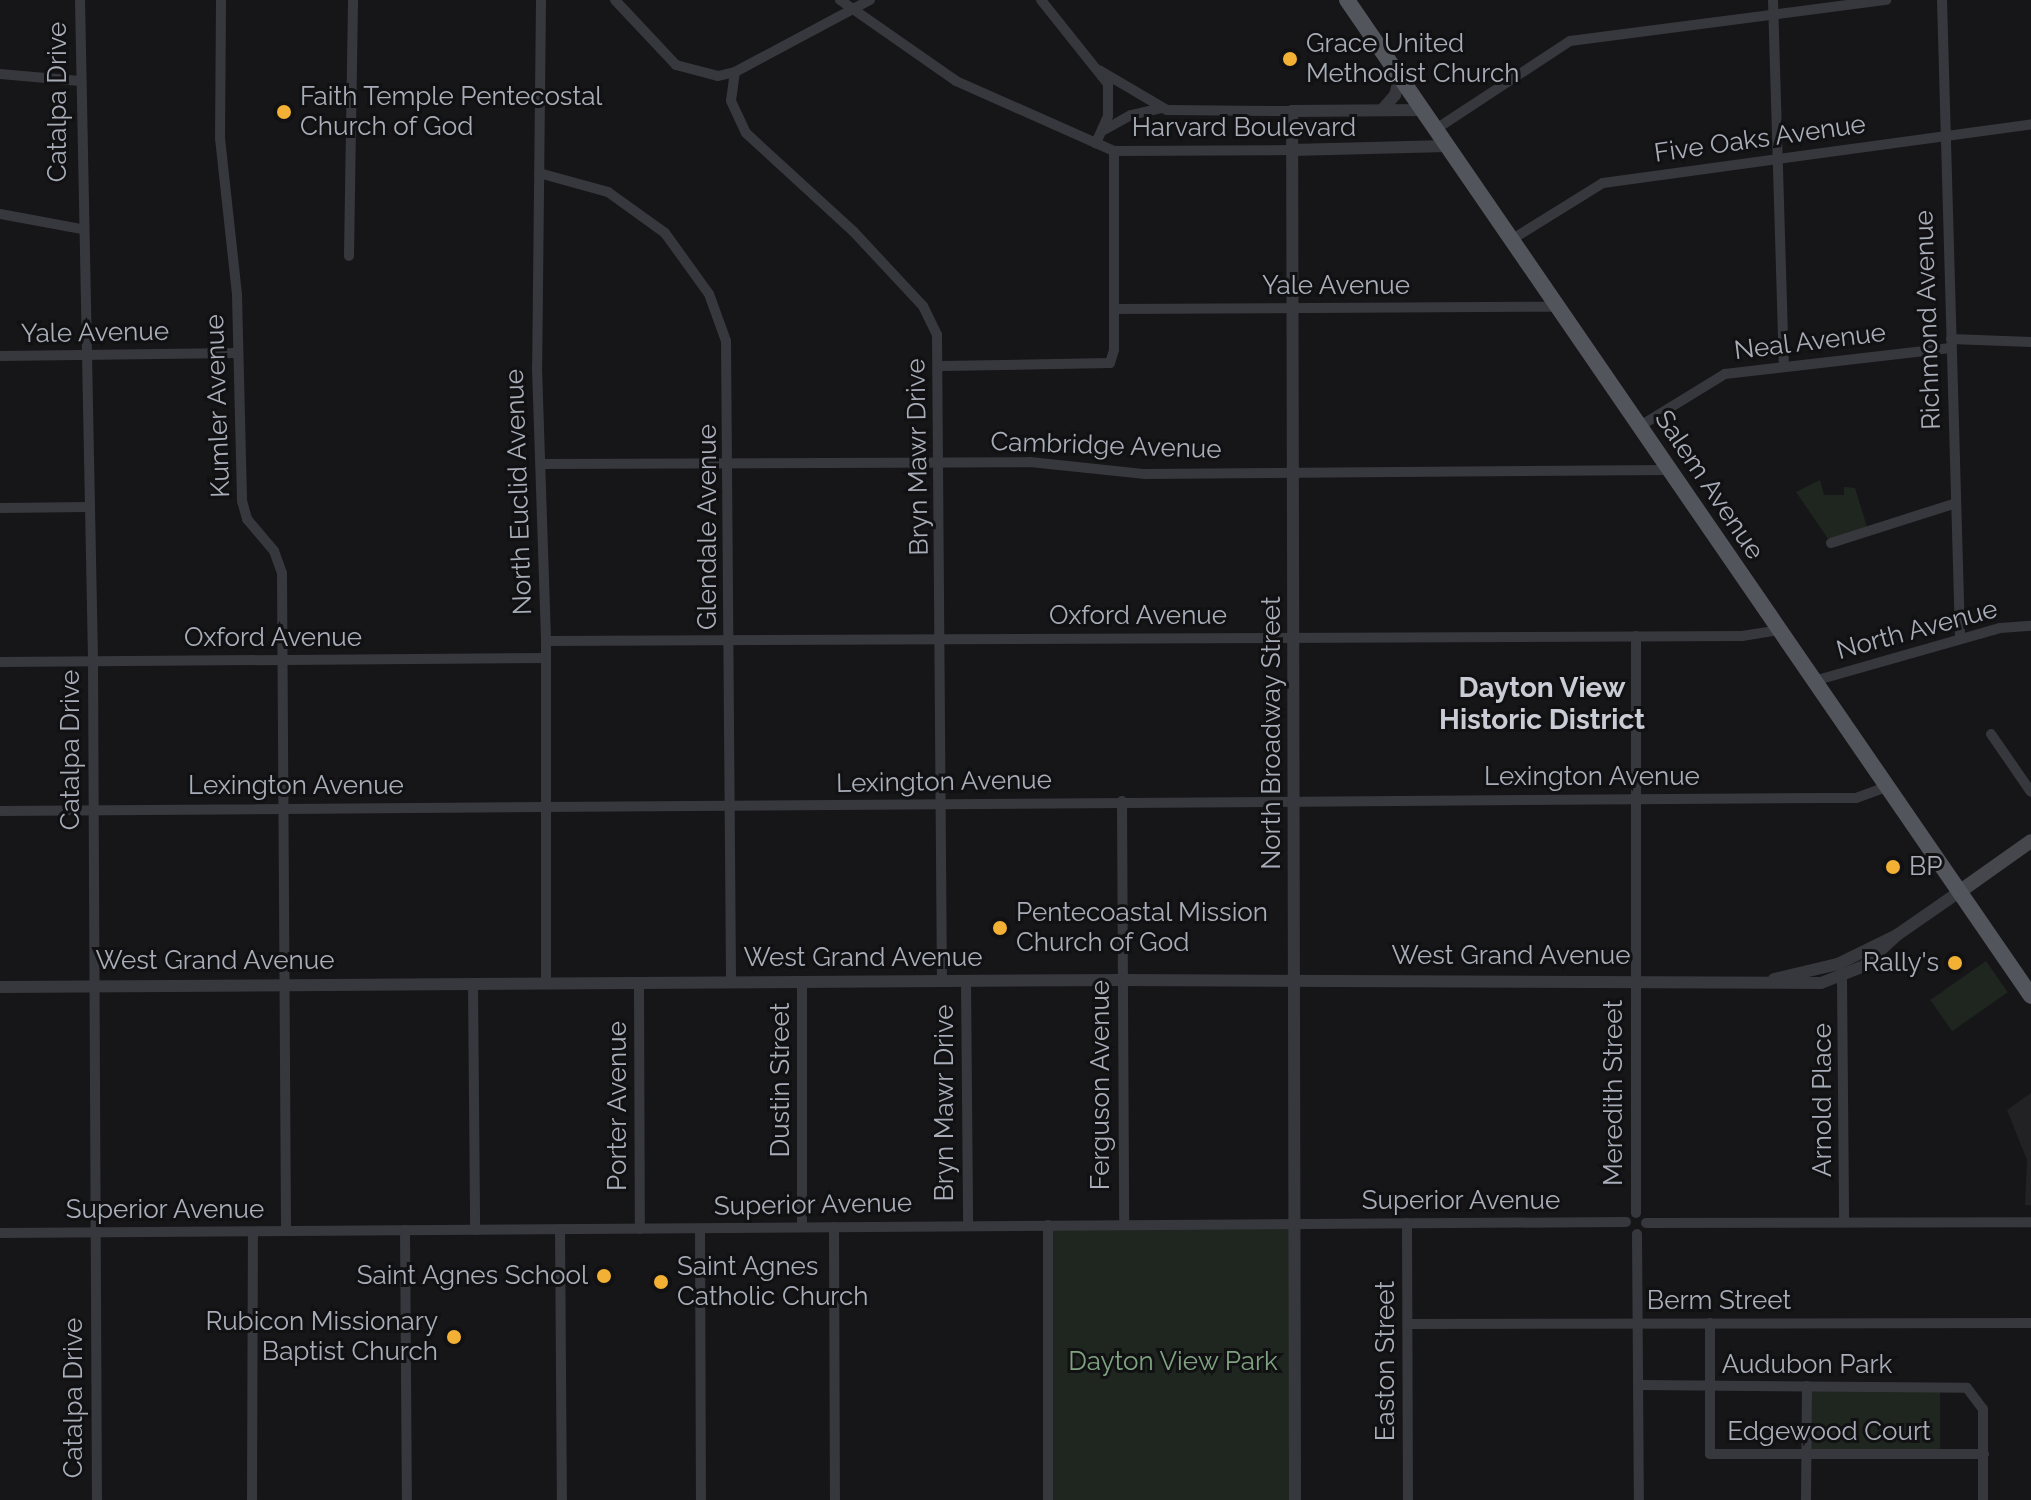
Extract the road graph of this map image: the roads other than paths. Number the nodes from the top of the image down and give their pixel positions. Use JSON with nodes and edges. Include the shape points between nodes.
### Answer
{"nodes":[{"id":1,"x":80,"y":0,"type":"edge"},
{"id":2,"x":221,"y":0,"type":"edge"},
{"id":3,"x":353,"y":0,"type":"edge"},
{"id":4,"x":541,"y":0,"type":"edge"},
{"id":5,"x":615,"y":0,"type":"edge"},
{"id":6,"x":840,"y":0,"type":"edge"},
{"id":7,"x":870,"y":0,"type":"edge"},
{"id":8,"x":1041,"y":0,"type":"edge"},
{"id":9,"x":1347,"y":0,"type":"edge"},
{"id":10,"x":1773,"y":0,"type":"edge"},
{"id":11,"x":1886,"y":0,"type":"edge"},
{"id":12,"x":1942,"y":0,"type":"edge"},
{"id":13,"x":852,"y":9,"type":"junction"},
{"id":14,"x":1773,"y":14,"type":"junction"},
{"id":15,"x":1099,"y":70,"type":"junction"},
{"id":16,"x":735,"y":72,"type":"junction"},
{"id":17,"x":0,"y":74,"type":"edge"},
{"id":18,"x":1400,"y":78,"type":"junction"},
{"id":19,"x":80,"y":81,"type":"junction"},
{"id":20,"x":1161,"y":108,"type":"junction"},
{"id":21,"x":1382,"y":110,"type":"junction"},
{"id":22,"x":1423,"y":110,"type":"junction"},
{"id":23,"x":1292,"y":111,"type":"junction"},
{"id":24,"x":2031,"y":124,"type":"edge"},
{"id":25,"x":1436,"y":129,"type":"junction"},
{"id":26,"x":1104,"y":131,"type":"junction"},
{"id":27,"x":1944,"y":136,"type":"junction"},
{"id":28,"x":1096,"y":143,"type":"junction"},
{"id":29,"x":1447,"y":146,"type":"junction"},
{"id":30,"x":1292,"y":150,"type":"junction"},
{"id":31,"x":1415,"y":150,"type":"junction"},
{"id":32,"x":1114,"y":151,"type":"junction"},
{"id":33,"x":1777,"y":159,"type":"junction"},
{"id":34,"x":539,"y":173,"type":"junction"},
{"id":35,"x":0,"y":214,"type":"edge"},
{"id":36,"x":81,"y":229,"type":"junction"},
{"id":37,"x":1511,"y":240,"type":"junction"},
{"id":38,"x":349,"y":256,"type":"dead end"},
{"id":39,"x":1558,"y":307,"type":"junction"},
{"id":40,"x":1114,"y":309,"type":"junction"},
{"id":41,"x":1293,"y":309,"type":"junction"},
{"id":42,"x":2031,"y":342,"type":"edge"},
{"id":43,"x":1951,"y":344,"type":"junction"},
{"id":44,"x":238,"y":353,"type":"junction"},
{"id":45,"x":0,"y":356,"type":"edge"},
{"id":46,"x":85,"y":356,"type":"junction"},
{"id":47,"x":941,"y":366,"type":"junction"},
{"id":48,"x":1784,"y":367,"type":"junction"},
{"id":49,"x":1640,"y":426,"type":"junction"},
{"id":50,"x":941,"y":463,"type":"junction"},
{"id":51,"x":541,"y":464,"type":"junction"},
{"id":52,"x":729,"y":464,"type":"junction"},
{"id":53,"x":1669,"y":470,"type":"junction"},
{"id":54,"x":1293,"y":473,"type":"junction"},
{"id":55,"x":1956,"y":503,"type":"junction"},
{"id":56,"x":90,"y":507,"type":"junction"},
{"id":57,"x":0,"y":508,"type":"edge"},
{"id":58,"x":1831,"y":543,"type":"dead end"},
{"id":59,"x":2031,"y":626,"type":"edge"},
{"id":60,"x":1778,"y":630,"type":"junction"},
{"id":61,"x":1636,"y":636,"type":"junction"},
{"id":62,"x":1293,"y":638,"type":"junction"},
{"id":63,"x":1960,"y":638,"type":"junction"},
{"id":64,"x":730,"y":639,"type":"junction"},
{"id":65,"x":942,"y":639,"type":"junction"},
{"id":66,"x":546,"y":641,"type":"junction"},
{"id":67,"x":546,"y":658,"type":"junction"},
{"id":68,"x":283,"y":660,"type":"junction"},
{"id":69,"x":93,"y":661,"type":"junction"},
{"id":70,"x":0,"y":662,"type":"edge"},
{"id":71,"x":1814,"y":681,"type":"junction"},
{"id":72,"x":1991,"y":734,"type":"dead end"},
{"id":73,"x":1887,"y":787,"type":"junction"},
{"id":74,"x":2031,"y":792,"type":"edge"},
{"id":75,"x":1636,"y":799,"type":"junction"},
{"id":76,"x":1294,"y":800,"type":"junction"},
{"id":77,"x":1122,"y":801,"type":"junction"},
{"id":78,"x":942,"y":805,"type":"junction"},
{"id":79,"x":731,"y":806,"type":"junction"},
{"id":80,"x":546,"y":807,"type":"junction"},
{"id":81,"x":284,"y":808,"type":"junction"},
{"id":82,"x":94,"y":810,"type":"junction"},
{"id":83,"x":0,"y":811,"type":"edge"},
{"id":84,"x":2031,"y":841,"type":"edge"},
{"id":85,"x":1959,"y":892,"type":"junction"},
{"id":86,"x":1897,"y":935,"type":"junction"},
{"id":87,"x":1773,"y":979,"type":"junction"},
{"id":88,"x":1842,"y":979,"type":"junction"},
{"id":89,"x":1123,"y":980,"type":"junction"},
{"id":90,"x":1295,"y":980,"type":"junction"},
{"id":91,"x":1637,"y":980,"type":"junction"},
{"id":92,"x":942,"y":981,"type":"junction"},
{"id":93,"x":966,"y":981,"type":"junction"},
{"id":94,"x":731,"y":982,"type":"junction"},
{"id":95,"x":802,"y":982,"type":"junction"},
{"id":96,"x":546,"y":983,"type":"junction"},
{"id":97,"x":639,"y":983,"type":"junction"},
{"id":98,"x":285,"y":984,"type":"junction"},
{"id":99,"x":473,"y":984,"type":"junction"},
{"id":100,"x":94,"y":986,"type":"junction"},
{"id":101,"x":0,"y":987,"type":"edge"},
{"id":102,"x":2031,"y":996,"type":"edge"},
{"id":103,"x":1636,"y":1213,"type":"junction"},
{"id":104,"x":1626,"y":1222,"type":"junction"},
{"id":105,"x":1844,"y":1222,"type":"junction"},
{"id":106,"x":2031,"y":1222,"type":"edge"},
{"id":107,"x":1407,"y":1223,"type":"junction"},
{"id":108,"x":1646,"y":1223,"type":"junction"},
{"id":109,"x":968,"y":1224,"type":"junction"},
{"id":110,"x":1124,"y":1224,"type":"junction"},
{"id":111,"x":1048,"y":1225,"type":"junction"},
{"id":112,"x":1297,"y":1225,"type":"junction"},
{"id":113,"x":802,"y":1227,"type":"junction"},
{"id":114,"x":834,"y":1227,"type":"junction"},
{"id":115,"x":560,"y":1229,"type":"junction"},
{"id":116,"x":640,"y":1229,"type":"junction"},
{"id":117,"x":700,"y":1229,"type":"junction"},
{"id":118,"x":405,"y":1230,"type":"junction"},
{"id":119,"x":475,"y":1230,"type":"junction"},
{"id":120,"x":286,"y":1231,"type":"junction"},
{"id":121,"x":96,"y":1232,"type":"junction"},
{"id":122,"x":253,"y":1232,"type":"junction"},
{"id":123,"x":0,"y":1233,"type":"edge"},
{"id":124,"x":1637,"y":1234,"type":"junction"},
{"id":125,"x":1638,"y":1323,"type":"junction"},
{"id":126,"x":1710,"y":1323,"type":"junction"},
{"id":127,"x":2031,"y":1323,"type":"edge"},
{"id":128,"x":1408,"y":1324,"type":"junction"},
{"id":129,"x":1640,"y":1385,"type":"junction"},
{"id":130,"x":1807,"y":1386,"type":"junction"},
{"id":131,"x":1710,"y":1387,"type":"junction"},
{"id":132,"x":1808,"y":1454,"type":"junction"},
{"id":133,"x":1984,"y":1454,"type":"junction"},
{"id":134,"x":97,"y":1500,"type":"edge"},
{"id":135,"x":252,"y":1500,"type":"edge"},
{"id":136,"x":407,"y":1500,"type":"edge"},
{"id":137,"x":562,"y":1500,"type":"edge"},
{"id":138,"x":701,"y":1500,"type":"edge"},
{"id":139,"x":835,"y":1500,"type":"edge"},
{"id":140,"x":1048,"y":1500,"type":"edge"},
{"id":141,"x":1295,"y":1500,"type":"edge"},
{"id":142,"x":1408,"y":1500,"type":"edge"},
{"id":143,"x":1639,"y":1500,"type":"edge"},
{"id":144,"x":1806,"y":1500,"type":"edge"},
{"id":145,"x":1983,"y":1500,"type":"edge"}],
"edges":[{"from":1,"to":19,"type":"street","name":"Catalpa Drive"},
{"from":2,"to":44,"type":"street","name":"Kumler Avenue","via":[[220,138],[235,264]]},
{"from":3,"to":38,"type":"street"},
{"from":4,"to":34,"type":"street","name":"North Euclid Avenue"},
{"from":5,"to":16,"type":"street","via":[[676,65],[696,75]]},
{"from":6,"to":13,"type":"street","name":"Harvard Boulevard"},
{"from":7,"to":13,"type":"street"},
{"from":8,"to":15,"type":"street"},
{"from":9,"to":18,"type":"main road","name":"Salem Avenue"},
{"from":10,"to":14,"type":"street"},
{"from":11,"to":14,"type":"street"},
{"from":12,"to":27,"type":"street","name":"Richmond Avenue"},
{"from":13,"to":16,"type":"street"},
{"from":13,"to":28,"type":"street","name":"Harvard Boulevard","via":[[956,81]]},
{"from":14,"to":25,"type":"street","via":[[1570,41]]},
{"from":14,"to":33,"type":"street"},
{"from":15,"to":20,"type":"street","name":"Harvard Boulevard"},
{"from":15,"to":26,"type":"street","via":[[1110,102]]},
{"from":16,"to":47,"type":"street","name":"Bryn Mawr Drive","via":[[731,101],[746,133],[853,231],[923,306],[937,335]]},
{"from":17,"to":19,"type":"street"},
{"from":18,"to":21,"type":"street"},
{"from":18,"to":22,"type":"main road","name":"Salem Avenue"},
{"from":19,"to":36,"type":"street","name":"Catalpa Drive"},
{"from":20,"to":23,"type":"street","name":"Harvard Boulevard"},
{"from":20,"to":26,"type":"street","name":"Harvard Boulevard","via":[[1131,115]]},
{"from":21,"to":22,"type":"street","name":"Harvard Boulevard"},
{"from":21,"to":23,"type":"street","name":"Harvard Boulevard"},
{"from":22,"to":25,"type":"main road","name":"Salem Avenue"},
{"from":23,"to":30,"type":"street","name":"North Broadway Street"},
{"from":24,"to":27,"type":"street","name":"Five Oaks Avenue"},
{"from":25,"to":29,"type":"main road","name":"Salem Avenue"},
{"from":25,"to":31,"type":"street"},
{"from":26,"to":28,"type":"street"},
{"from":27,"to":33,"type":"street","name":"Five Oaks Avenue"},
{"from":27,"to":43,"type":"street","name":"Richmond Avenue"},
{"from":28,"to":32,"type":"street","name":"Harvard Boulevard"},
{"from":29,"to":31,"type":"street","name":"Harvard Boulevard"},
{"from":29,"to":37,"type":"main road","name":"Salem Avenue"},
{"from":30,"to":31,"type":"street","name":"Harvard Boulevard"},
{"from":30,"to":32,"type":"street","name":"Harvard Boulevard"},
{"from":30,"to":41,"type":"street","name":"North Broadway Street"},
{"from":32,"to":40,"type":"street"},
{"from":33,"to":37,"type":"street","name":"Five Oaks Avenue","via":[[1593,186]]},
{"from":33,"to":48,"type":"street"},
{"from":34,"to":51,"type":"street","name":"North Euclid Avenue"},
{"from":34,"to":52,"type":"street","name":"Glendale Avenue","via":[[575,179],[621,199],[665,233],[697,271],[726,341]]},
{"from":35,"to":36,"type":"street"},
{"from":36,"to":46,"type":"street","name":"Catalpa Drive"},
{"from":37,"to":39,"type":"main road","name":"Salem Avenue"},
{"from":39,"to":41,"type":"street","name":"Yale Avenue"},
{"from":39,"to":49,"type":"main road","name":"Salem Avenue"},
{"from":40,"to":41,"type":"street","name":"Yale Avenue"},
{"from":40,"to":47,"type":"street","via":[[1114,354],[1102,365]]},
{"from":41,"to":54,"type":"street","name":"North Broadway Street"},
{"from":42,"to":43,"type":"street","name":"Neal Avenue"},
{"from":43,"to":48,"type":"street","name":"Neal Avenue"},
{"from":43,"to":55,"type":"street","name":"Richmond Avenue"},
{"from":44,"to":46,"type":"street","name":"Yale Avenue"},
{"from":44,"to":68,"type":"street","name":"Kumler Avenue","via":[[243,507],[274,551],[282,573]]},
{"from":45,"to":46,"type":"street","name":"Yale Avenue"},
{"from":46,"to":56,"type":"street","name":"Catalpa Drive"},
{"from":47,"to":50,"type":"street","name":"Bryn Mawr Drive"},
{"from":48,"to":49,"type":"street","name":"Neal Avenue","via":[[1716,377]]},
{"from":49,"to":53,"type":"main road","name":"Salem Avenue"},
{"from":50,"to":52,"type":"street","name":"Cambridge Avenue"},
{"from":50,"to":54,"type":"street","name":"Cambridge Avenue","via":[[1057,463],[1145,474]]},
{"from":50,"to":65,"type":"street","name":"Bryn Mawr Drive"},
{"from":51,"to":52,"type":"street","name":"Cambridge Avenue"},
{"from":51,"to":66,"type":"street","name":"North Euclid Avenue"},
{"from":52,"to":64,"type":"street","name":"Glendale Avenue"},
{"from":53,"to":54,"type":"street","name":"Cambridge Avenue"},
{"from":53,"to":60,"type":"main road","name":"Salem Avenue"},
{"from":54,"to":62,"type":"street","name":"North Broadway Street"},
{"from":55,"to":58,"type":"street"},
{"from":55,"to":63,"type":"street","name":"Richmond Avenue"},
{"from":56,"to":57,"type":"street"},
{"from":56,"to":69,"type":"street","name":"Catalpa Drive"},
{"from":59,"to":63,"type":"street","name":"North Avenue"},
{"from":60,"to":61,"type":"street","name":"Oxford Avenue"},
{"from":60,"to":71,"type":"main road","name":"Salem Avenue"},
{"from":61,"to":62,"type":"street","name":"Oxford Avenue"},
{"from":61,"to":75,"type":"street","name":"Meredith Street"},
{"from":62,"to":65,"type":"street","name":"Oxford Avenue"},
{"from":62,"to":76,"type":"street","name":"North Broadway Street"},
{"from":63,"to":71,"type":"street","name":"North Avenue"},
{"from":64,"to":65,"type":"street","name":"Oxford Avenue"},
{"from":64,"to":66,"type":"street","name":"Oxford Avenue"},
{"from":64,"to":79,"type":"street","name":"Glendale Avenue"},
{"from":65,"to":78,"type":"street","name":"Bryn Mawr Drive"},
{"from":66,"to":67,"type":"street","name":"North Euclid Avenue"},
{"from":67,"to":68,"type":"street","name":"Oxford Avenue"},
{"from":67,"to":80,"type":"street","name":"North Euclid Avenue"},
{"from":68,"to":69,"type":"street","name":"Oxford Avenue"},
{"from":68,"to":81,"type":"street","name":"Kumler Avenue"},
{"from":69,"to":70,"type":"street","name":"Oxford Avenue"},
{"from":69,"to":82,"type":"street","name":"Catalpa Drive"},
{"from":71,"to":73,"type":"main road","name":"Salem Avenue"},
{"from":72,"to":74,"type":"street"},
{"from":73,"to":75,"type":"street","name":"Lexington Avenue","via":[[1856,798]]},
{"from":73,"to":85,"type":"main road","name":"Salem Avenue"},
{"from":75,"to":76,"type":"street","name":"Lexington Avenue"},
{"from":75,"to":91,"type":"street","name":"Meredith Street"},
{"from":76,"to":77,"type":"street","name":"Lexington Avenue"},
{"from":76,"to":90,"type":"street","name":"North Broadway Street"},
{"from":77,"to":78,"type":"street","name":"Lexington Avenue"},
{"from":77,"to":89,"type":"street","name":"Ferguson Avenue"},
{"from":78,"to":79,"type":"street","name":"Lexington Avenue"},
{"from":78,"to":92,"type":"street","name":"Bryn Mawr Drive"},
{"from":79,"to":80,"type":"street","name":"Lexington Avenue"},
{"from":79,"to":94,"type":"street","name":"Glendale Avenue"},
{"from":80,"to":81,"type":"street","name":"Lexington Avenue"},
{"from":80,"to":96,"type":"street","name":"North Euclid Avenue"},
{"from":81,"to":82,"type":"street","name":"Lexington Avenue"},
{"from":81,"to":98,"type":"street","name":"Kumler Avenue"},
{"from":82,"to":83,"type":"street","name":"Lexington Avenue"},
{"from":82,"to":100,"type":"street","name":"Catalpa Drive"},
{"from":84,"to":85,"type":"main road","name":"West Grand Avenue"},
{"from":85,"to":86,"type":"street","name":"West Grand Avenue"},
{"from":85,"to":102,"type":"main road","name":"Salem Avenue"},
{"from":86,"to":87,"type":"street","name":"West Grand Avenue","via":[[1875,941],[1838,964]]},
{"from":86,"to":88,"type":"street","name":"West Grand Avenue","via":[[1886,949]]},
{"from":87,"to":88,"type":"street","name":"West Grand Avenue","via":[[1797,984]]},
{"from":87,"to":91,"type":"street","name":"West Grand Avenue"},
{"from":88,"to":105,"type":"street","name":"Arnold Place"},
{"from":89,"to":90,"type":"street","name":"West Grand Avenue"},
{"from":89,"to":93,"type":"street","name":"West Grand Avenue"},
{"from":89,"to":110,"type":"street","name":"Ferguson Avenue"},
{"from":90,"to":91,"type":"street","name":"West Grand Avenue"},
{"from":90,"to":112,"type":"street","name":"North Broadway Street"},
{"from":91,"to":103,"type":"street","name":"Meredith Street"},
{"from":92,"to":93,"type":"street","name":"West Grand Avenue"},
{"from":92,"to":95,"type":"street","name":"West Grand Avenue"},
{"from":93,"to":109,"type":"street","name":"Bryn Mawr Drive"},
{"from":94,"to":95,"type":"street","name":"West Grand Avenue"},
{"from":94,"to":97,"type":"street","name":"West Grand Avenue"},
{"from":95,"to":113,"type":"street","name":"Dustin Street"},
{"from":96,"to":97,"type":"street","name":"West Grand Avenue"},
{"from":96,"to":99,"type":"street","name":"West Grand Avenue"},
{"from":97,"to":116,"type":"street","name":"Porter Avenue"},
{"from":98,"to":99,"type":"street","name":"West Grand Avenue"},
{"from":98,"to":100,"type":"street","name":"West Grand Avenue"},
{"from":98,"to":120,"type":"street","name":"Kumler Avenue"},
{"from":99,"to":119,"type":"street"},
{"from":100,"to":101,"type":"street","name":"West Grand Avenue"},
{"from":100,"to":121,"type":"street","name":"Catalpa Drive"},
{"from":103,"to":104,"type":"street"},
{"from":103,"to":108,"type":"street"},
{"from":104,"to":107,"type":"street","name":"Superior Avenue"},
{"from":104,"to":124,"type":"street"},
{"from":105,"to":106,"type":"street"},
{"from":105,"to":108,"type":"street"},
{"from":107,"to":112,"type":"street","name":"Superior Avenue"},
{"from":107,"to":128,"type":"street","name":"Easton Street"},
{"from":108,"to":124,"type":"street"},
{"from":109,"to":111,"type":"street","name":"Superior Avenue"},
{"from":109,"to":114,"type":"street","name":"Superior Avenue"},
{"from":110,"to":111,"type":"street","name":"Superior Avenue"},
{"from":110,"to":112,"type":"street","name":"Superior Avenue"},
{"from":111,"to":140,"type":"street"},
{"from":112,"to":141,"type":"street","name":"North Broadway Street"},
{"from":113,"to":114,"type":"street","name":"Superior Avenue"},
{"from":113,"to":117,"type":"street","name":"Superior Avenue"},
{"from":114,"to":139,"type":"street"},
{"from":115,"to":116,"type":"street","name":"Superior Avenue"},
{"from":115,"to":119,"type":"street","name":"Superior Avenue"},
{"from":115,"to":137,"type":"street"},
{"from":116,"to":117,"type":"street","name":"Superior Avenue"},
{"from":117,"to":138,"type":"street"},
{"from":118,"to":119,"type":"street","name":"Superior Avenue"},
{"from":118,"to":120,"type":"street","name":"Superior Avenue"},
{"from":118,"to":136,"type":"street"},
{"from":120,"to":122,"type":"street","name":"Superior Avenue"},
{"from":121,"to":122,"type":"street","name":"Superior Avenue"},
{"from":121,"to":123,"type":"street","name":"Superior Avenue"},
{"from":121,"to":134,"type":"street","name":"Catalpa Drive"},
{"from":122,"to":135,"type":"street"},
{"from":124,"to":125,"type":"street"},
{"from":125,"to":126,"type":"street","name":"Berm Street"},
{"from":125,"to":128,"type":"street","name":"Berm Street"},
{"from":125,"to":129,"type":"street"},
{"from":126,"to":127,"type":"street","name":"Berm Street"},
{"from":126,"to":131,"type":"street","name":"Edgewood Court"},
{"from":128,"to":142,"type":"street","name":"Easton Street"},
{"from":129,"to":131,"type":"street","name":"Audubon Park"},
{"from":129,"to":143,"type":"street"},
{"from":130,"to":131,"type":"street","name":"Audubon Park"},
{"from":130,"to":132,"type":"street"},
{"from":130,"to":133,"type":"street","name":"Audubon Park","via":[[1961,1386],[1974,1391],[1983,1409]]},
{"from":131,"to":132,"type":"street","name":"Edgewood Court","via":[[1710,1454]]},
{"from":132,"to":133,"type":"street","name":"Edgewood Court"},
{"from":132,"to":144,"type":"street"},
{"from":133,"to":145,"type":"street"}]}
